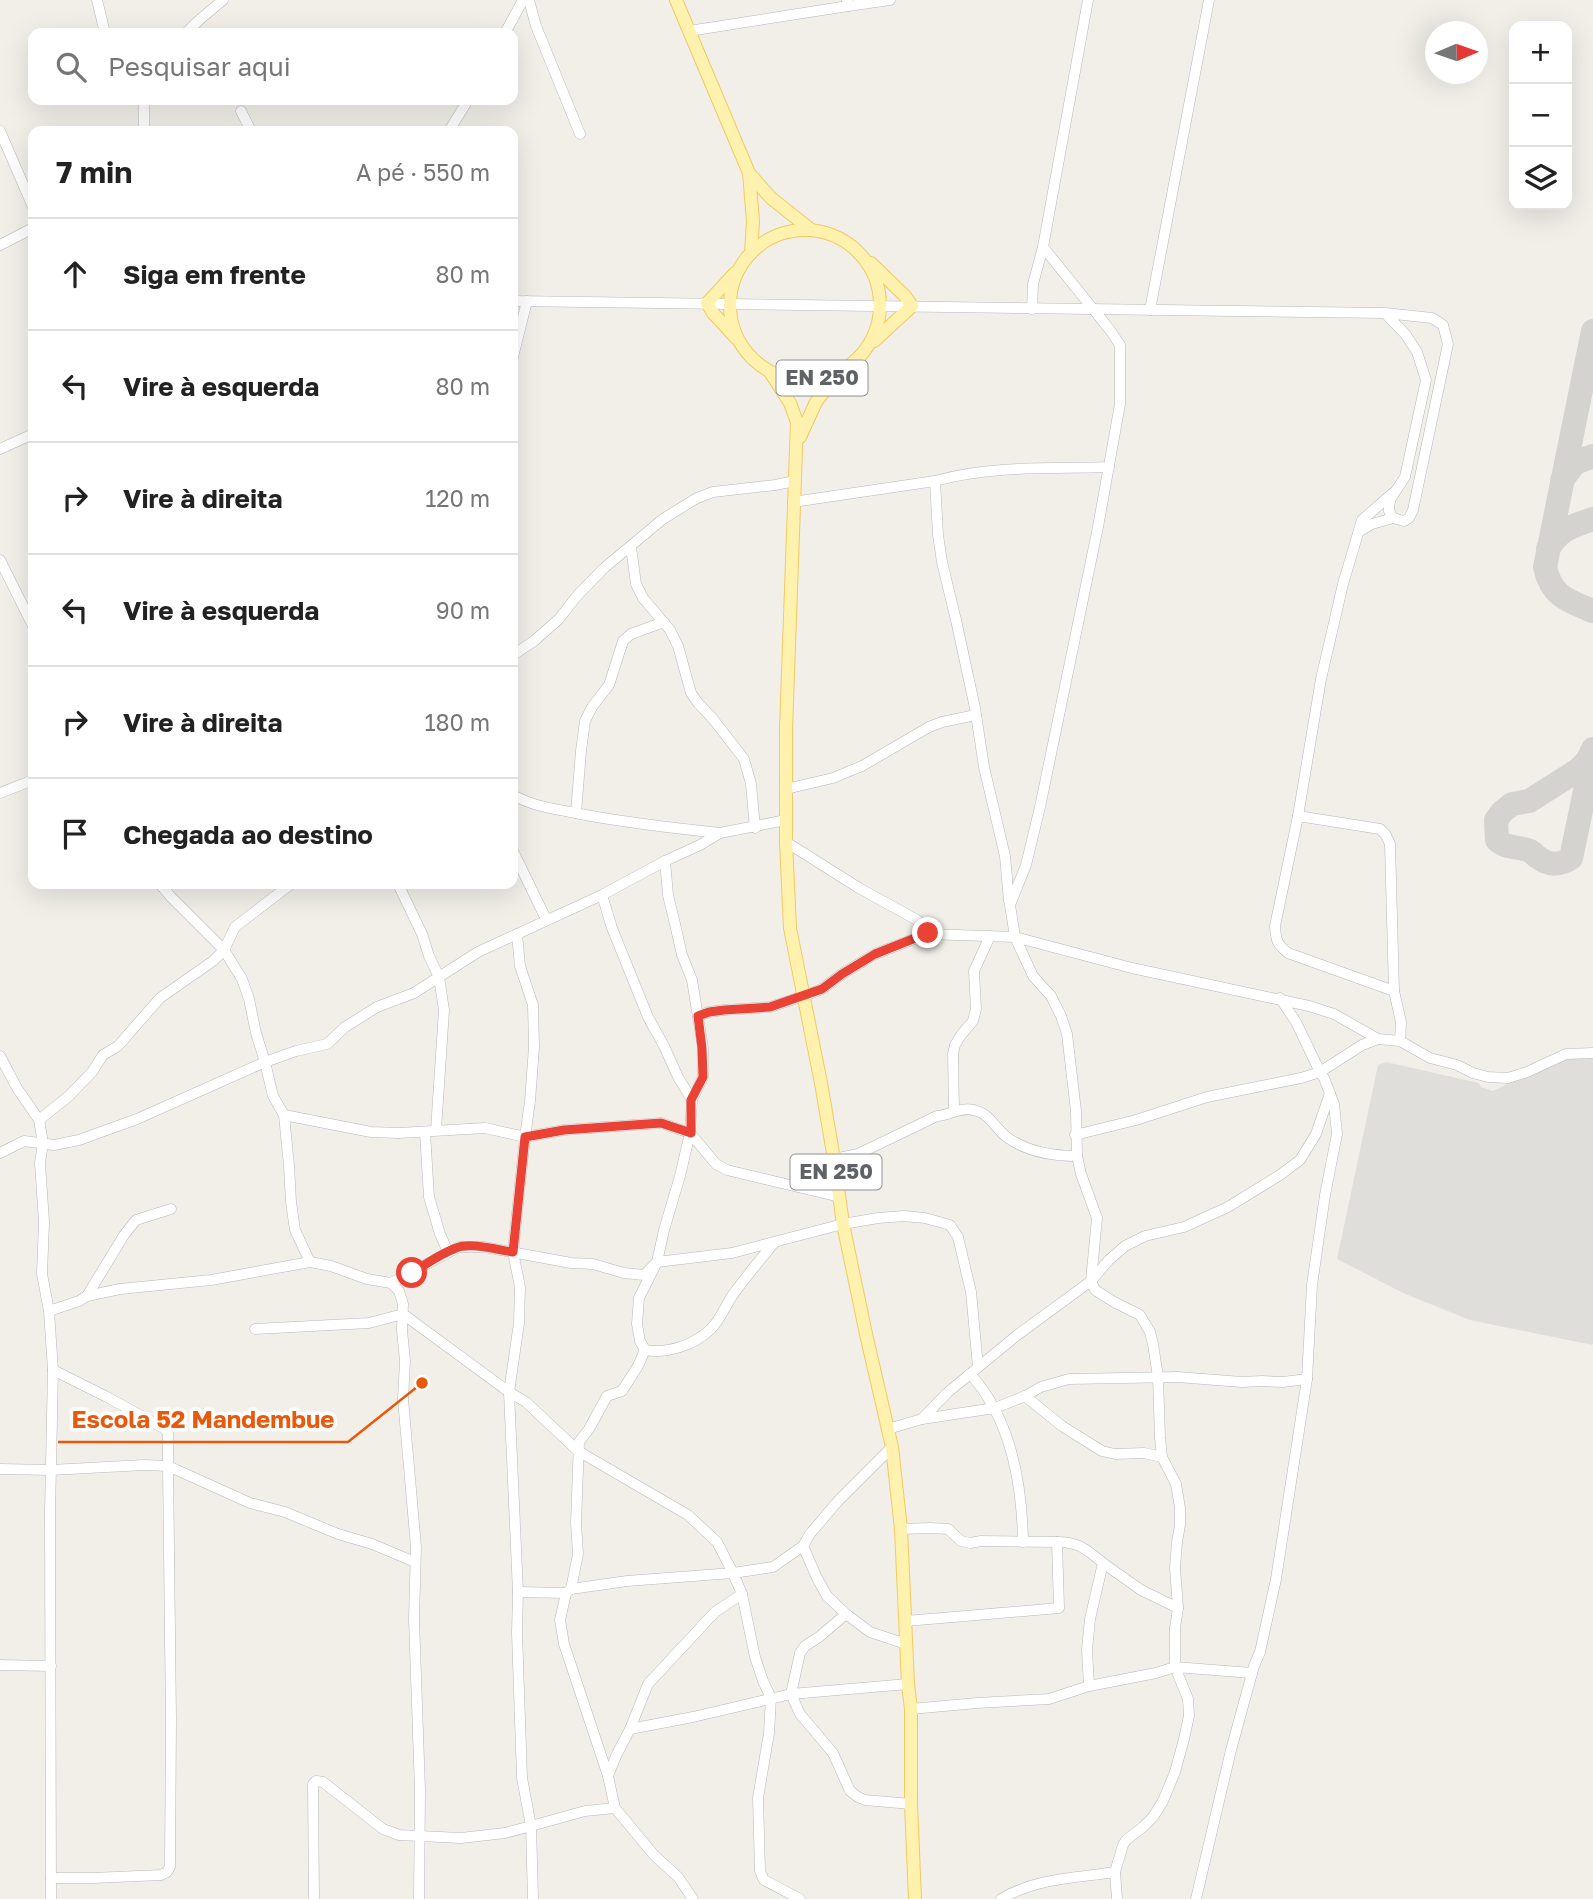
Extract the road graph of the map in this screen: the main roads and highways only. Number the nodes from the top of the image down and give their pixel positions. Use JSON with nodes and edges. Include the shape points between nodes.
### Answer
{"nodes":[{"id":1,"x":676,"y":0,"type":"edge"},
{"id":2,"x":749,"y":173,"type":"junction"},
{"id":3,"x":810,"y":229,"type":"junction"},
{"id":4,"x":751,"y":253,"type":"junction"},
{"id":5,"x":860,"y":253,"type":"junction"},
{"id":6,"x":740,"y":268,"type":"junction"},
{"id":7,"x":741,"y":344,"type":"junction"},
{"id":8,"x":869,"y":346,"type":"junction"},
{"id":9,"x":770,"y":372,"type":"junction"},
{"id":10,"x":837,"y":374,"type":"junction"},
{"id":11,"x":797,"y":444,"type":"junction"},
{"id":12,"x":915,"y":1899,"type":"edge"}],
"edges":[{"from":1,"to":2,"type":"main road","number":"EN 250"},
{"from":2,"to":3,"type":"main road","number":"EN 250","via":[[771,198]]},
{"from":2,"to":4,"type":"main road","number":"EN 250"},
{"from":3,"to":4,"type":"main road","number":"EN 250","via":[[768,239]]},
{"from":3,"to":5,"type":"main road","number":"EN 250","via":[[846,241]]},
{"from":4,"to":6,"type":"main road","number":"EN 250"},
{"from":5,"to":8,"type":"main road","number":"EN 250","via":[[872,269],[881,306]]},
{"from":5,"to":8,"type":"main road","via":[[912,306]]},
{"from":6,"to":7,"type":"main road","number":"EN 250","via":[[730,304]]},
{"from":6,"to":7,"type":"main road","via":[[707,303]]},
{"from":7,"to":9,"type":"main road","number":"EN 250"},
{"from":8,"to":10,"type":"main road","number":"EN 250"},
{"from":9,"to":10,"type":"main road","number":"EN 250","via":[[792,380]]},
{"from":9,"to":11,"type":"main road","number":"EN 250","via":[[790,402],[797,422]]},
{"from":10,"to":11,"type":"main road","number":"EN 250","via":[[816,402]]},
{"from":11,"to":12,"type":"main road","number":"EN 250","via":[[786,730],[790,928],[843,1224],[892,1447],[911,1709]]}]}
